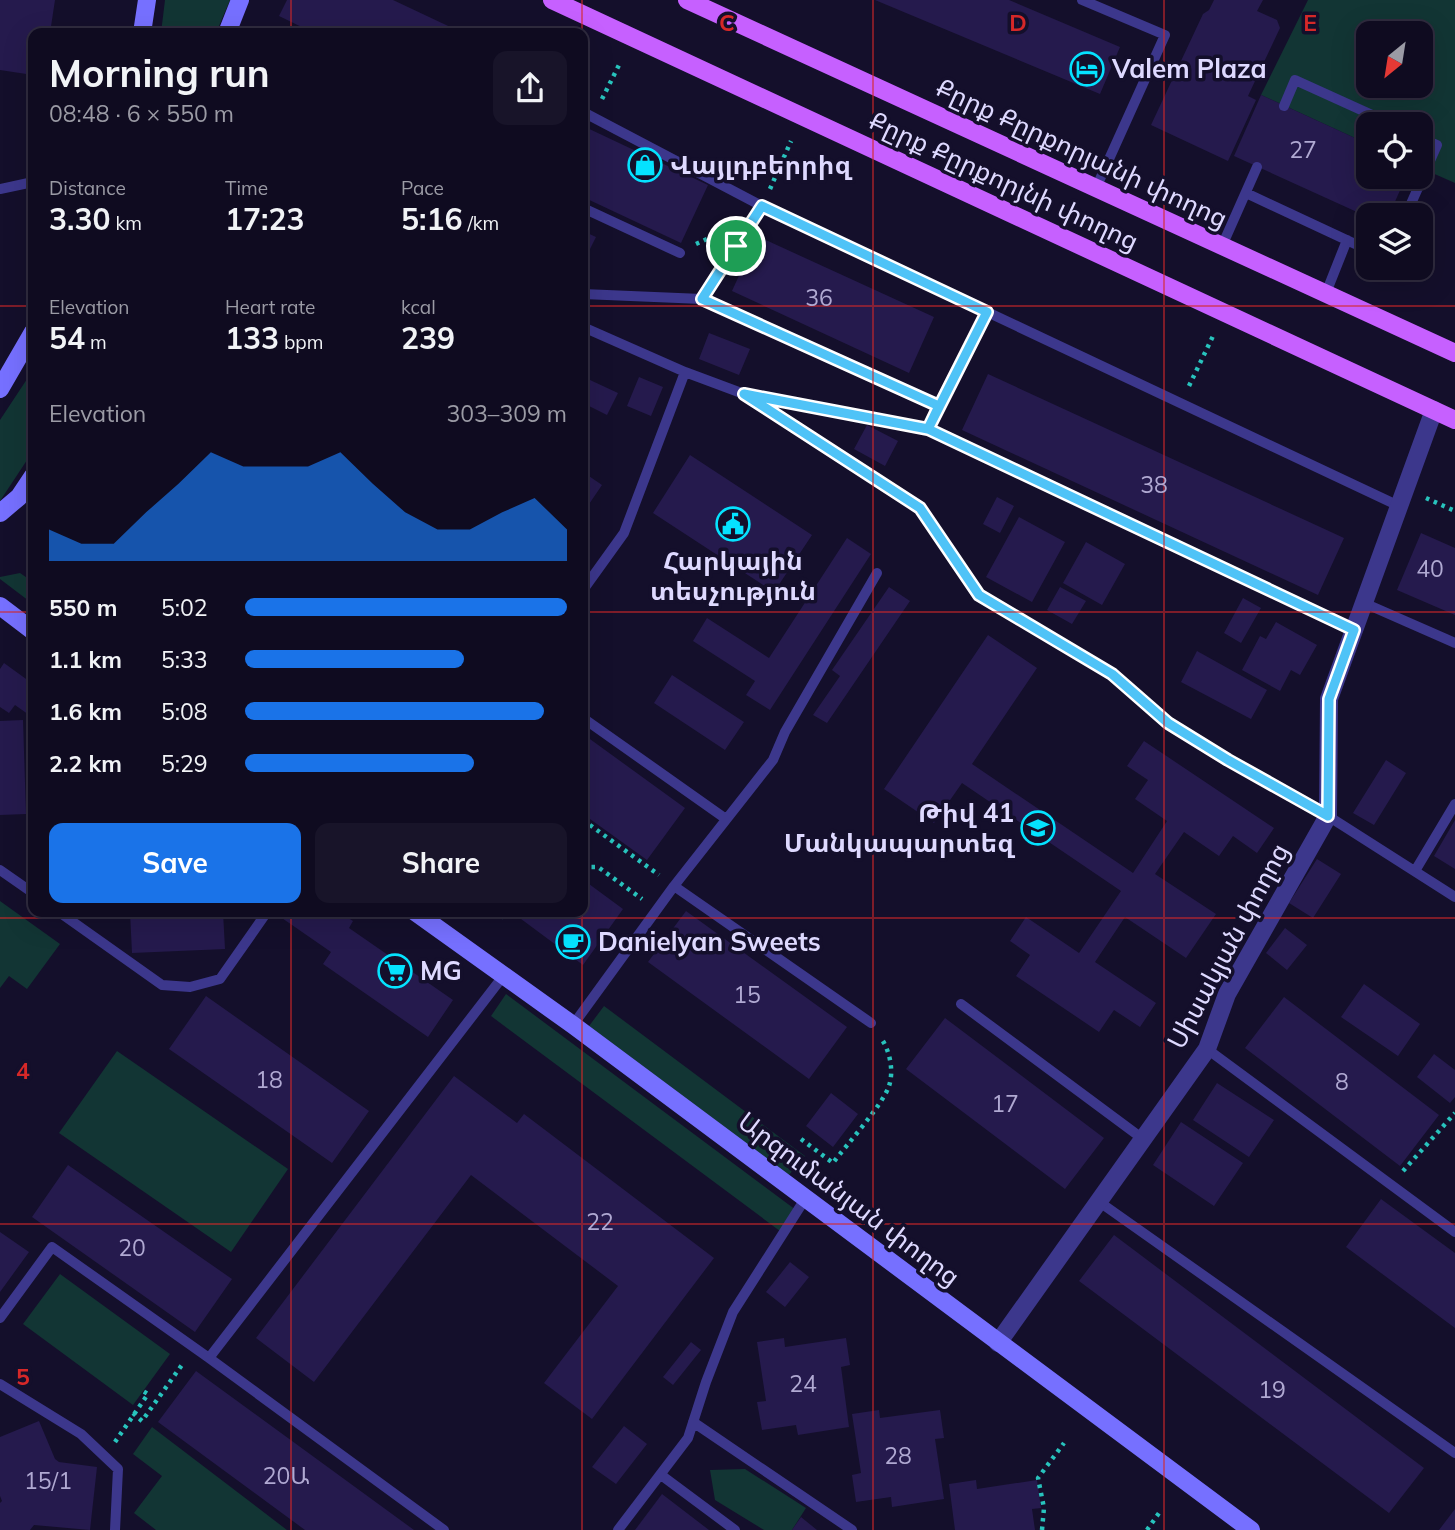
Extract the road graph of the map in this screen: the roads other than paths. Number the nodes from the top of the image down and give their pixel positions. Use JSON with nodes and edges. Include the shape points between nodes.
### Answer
{"nodes":[{"id":1,"x":147,"y":0,"type":"edge"},
{"id":2,"x":240,"y":0,"type":"edge"},
{"id":3,"x":552,"y":0,"type":"edge"},
{"id":4,"x":687,"y":0,"type":"edge"},
{"id":5,"x":1082,"y":0,"type":"edge"},
{"id":6,"x":143,"y":28,"type":"edge"},
{"id":7,"x":228,"y":28,"type":"edge"},
{"id":8,"x":1284,"y":106,"type":"dead end"},
{"id":9,"x":1366,"y":112,"type":"edge"},
{"id":10,"x":588,"y":115,"type":"edge"},
{"id":11,"x":1257,"y":167,"type":"dead end"},
{"id":12,"x":28,"y":183,"type":"edge"},
{"id":13,"x":1096,"y":188,"type":"junction"},
{"id":14,"x":0,"y":189,"type":"edge"},
{"id":15,"x":1246,"y":192,"type":"junction"},
{"id":16,"x":762,"y":206,"type":"junction"},
{"id":17,"x":588,"y":210,"type":"edge"},
{"id":18,"x":1348,"y":240,"type":"junction"},
{"id":19,"x":1356,"y":244,"type":"edge"},
{"id":20,"x":1222,"y":246,"type":"junction"},
{"id":21,"x":680,"y":253,"type":"road end"},
{"id":22,"x":1326,"y":293,"type":"junction"},
{"id":23,"x":588,"y":294,"type":"edge"},
{"id":24,"x":702,"y":299,"type":"junction"},
{"id":25,"x":987,"y":312,"type":"junction"},
{"id":26,"x":588,"y":329,"type":"edge"},
{"id":27,"x":28,"y":339,"type":"edge"},
{"id":28,"x":1455,"y":353,"type":"edge"},
{"id":29,"x":685,"y":372,"type":"junction"},
{"id":30,"x":3,"y":377,"type":"edge"},
{"id":31,"x":744,"y":394,"type":"junction"},
{"id":32,"x":939,"y":406,"type":"junction"},
{"id":33,"x":1434,"y":410,"type":"junction"},
{"id":34,"x":1455,"y":419,"type":"edge"},
{"id":35,"x":928,"y":429,"type":"junction"},
{"id":36,"x":28,"y":484,"type":"edge"},
{"id":37,"x":1399,"y":506,"type":"junction"},
{"id":38,"x":0,"y":513,"type":"edge"},
{"id":39,"x":877,"y":573,"type":"dead end"},
{"id":40,"x":588,"y":583,"type":"edge"},
{"id":41,"x":1364,"y":603,"type":"junction"},
{"id":42,"x":0,"y":606,"type":"edge"},
{"id":43,"x":28,"y":627,"type":"edge"},
{"id":44,"x":1354,"y":630,"type":"junction"},
{"id":45,"x":1455,"y":643,"type":"edge"},
{"id":46,"x":588,"y":722,"type":"edge"},
{"id":47,"x":1455,"y":804,"type":"edge"},
{"id":48,"x":1328,"y":816,"type":"junction"},
{"id":49,"x":726,"y":819,"type":"junction"},
{"id":50,"x":0,"y":870,"type":"edge"},
{"id":51,"x":1415,"y":871,"type":"junction"},
{"id":52,"x":674,"y":886,"type":"junction"},
{"id":53,"x":28,"y":890,"type":"edge"},
{"id":54,"x":1455,"y":897,"type":"edge"},
{"id":55,"x":67,"y":917,"type":"edge"},
{"id":56,"x":263,"y":917,"type":"edge"},
{"id":57,"x":422,"y":917,"type":"edge"},
{"id":58,"x":504,"y":975,"type":"junction"},
{"id":59,"x":961,"y":1004,"type":"dead end"},
{"id":60,"x":871,"y":1023,"type":"road end"},
{"id":61,"x":573,"y":1025,"type":"junction"},
{"id":62,"x":1207,"y":1049,"type":"junction"},
{"id":63,"x":1143,"y":1139,"type":"junction"},
{"id":64,"x":805,"y":1199,"type":"junction"},
{"id":65,"x":1098,"y":1201,"type":"junction"},
{"id":66,"x":1455,"y":1232,"type":"edge"},
{"id":67,"x":0,"y":1318,"type":"edge"},
{"id":68,"x":998,"y":1343,"type":"junction"},
{"id":69,"x":209,"y":1358,"type":"junction"},
{"id":70,"x":0,"y":1384,"type":"edge"},
{"id":71,"x":693,"y":1423,"type":"junction"},
{"id":72,"x":1455,"y":1453,"type":"edge"},
{"id":73,"x":661,"y":1475,"type":"junction"},
{"id":74,"x":115,"y":1530,"type":"edge"},
{"id":75,"x":444,"y":1530,"type":"edge"},
{"id":76,"x":618,"y":1530,"type":"edge"},
{"id":77,"x":735,"y":1530,"type":"edge"},
{"id":78,"x":852,"y":1530,"type":"edge"},
{"id":79,"x":1251,"y":1530,"type":"edge"}],
"edges":[{"from":1,"to":6,"type":"main road"},
{"from":2,"to":7,"type":"main road"},
{"from":3,"to":33,"type":"main road","name":"Քըրք Քըրքորյնի փողոց"},
{"from":4,"to":13,"type":"main road","name":"Քըրք Քըրքորյանի փողոց"},
{"from":5,"to":13,"type":"lane","via":[[1166,35]]},
{"from":8,"to":9,"type":"lane","via":[[1295,80]]},
{"from":10,"to":16,"type":"lane"},
{"from":11,"to":15,"type":"lane"},
{"from":12,"to":14,"type":"lane"},
{"from":13,"to":20,"type":"main road","name":"Քըրք Քըրքորյանի փողոց"},
{"from":15,"to":18,"type":"lane"},
{"from":15,"to":20,"type":"lane"},
{"from":16,"to":24,"type":"lane"},
{"from":16,"to":25,"type":"lane"},
{"from":17,"to":21,"type":"lane"},
{"from":18,"to":19,"type":"lane"},
{"from":18,"to":22,"type":"lane"},
{"from":20,"to":22,"type":"main road","name":"Քըրք Քըրքորյանի փողոց"},
{"from":22,"to":28,"type":"main road","name":"Քըրք Քըրքորյանի փողոց"},
{"from":23,"to":24,"type":"lane"},
{"from":24,"to":32,"type":"lane"},
{"from":25,"to":32,"type":"lane"},
{"from":25,"to":37,"type":"lane"},
{"from":26,"to":29,"type":"lane"},
{"from":27,"to":30,"type":"main road"},
{"from":29,"to":31,"type":"lane"},
{"from":29,"to":40,"type":"lane","via":[[624,533]]},
{"from":31,"to":35,"type":"lane"},
{"from":31,"to":48,"type":"lane","via":[[920,508],[979,595],[1112,674],[1168,723]]},
{"from":32,"to":35,"type":"lane"},
{"from":33,"to":34,"type":"main road"},
{"from":33,"to":37,"type":"street","name":"Սիսակյան փողոց"},
{"from":35,"to":44,"type":"lane"},
{"from":36,"to":38,"type":"main road"},
{"from":37,"to":41,"type":"street","name":"Սիսակյան փողոց"},
{"from":39,"to":49,"type":"lane","via":[[773,760]]},
{"from":41,"to":44,"type":"street","name":"Սիսակյան փողոց"},
{"from":41,"to":45,"type":"lane"},
{"from":42,"to":43,"type":"main road"},
{"from":44,"to":48,"type":"street","name":"Սիսակյան փողոց","via":[[1329,699]]},
{"from":46,"to":49,"type":"lane"},
{"from":47,"to":51,"type":"lane"},
{"from":48,"to":51,"type":"lane"},
{"from":48,"to":62,"type":"street","name":"Սիսակյան փողոց","via":[[1227,994]]},
{"from":49,"to":52,"type":"lane"},
{"from":50,"to":53,"type":"lane"},
{"from":51,"to":54,"type":"lane"},
{"from":52,"to":60,"type":"lane"},
{"from":52,"to":61,"type":"lane"},
{"from":55,"to":56,"type":"lane","via":[[162,985],[190,986],[220,979]]},
{"from":57,"to":58,"type":"main road","name":"Արզումանյան փողոց"},
{"from":58,"to":61,"type":"main road","name":"Արզումանյան փողոց"},
{"from":58,"to":69,"type":"lane"},
{"from":59,"to":63,"type":"lane"},
{"from":61,"to":64,"type":"main road","name":"Արզումանյան փողոց"},
{"from":62,"to":63,"type":"street","name":"Սիսակյան փողոց"},
{"from":62,"to":66,"type":"lane"},
{"from":63,"to":65,"type":"street","name":"Սիսակյան փողոց"},
{"from":64,"to":68,"type":"main road","name":"Արզումանյան փողոց"},
{"from":64,"to":71,"type":"lane","via":[[733,1312]]},
{"from":65,"to":68,"type":"street","name":"Սիսակյան փողոց"},
{"from":65,"to":72,"type":"lane"},
{"from":67,"to":69,"type":"lane","via":[[52,1247]]},
{"from":68,"to":79,"type":"main road","name":"Արզումանյան փողոց"},
{"from":69,"to":75,"type":"lane"},
{"from":70,"to":74,"type":"lane","via":[[81,1434],[118,1469]]},
{"from":71,"to":73,"type":"lane","via":[[688,1438]]},
{"from":71,"to":78,"type":"lane"},
{"from":73,"to":76,"type":"lane"},
{"from":73,"to":77,"type":"lane"}]}
